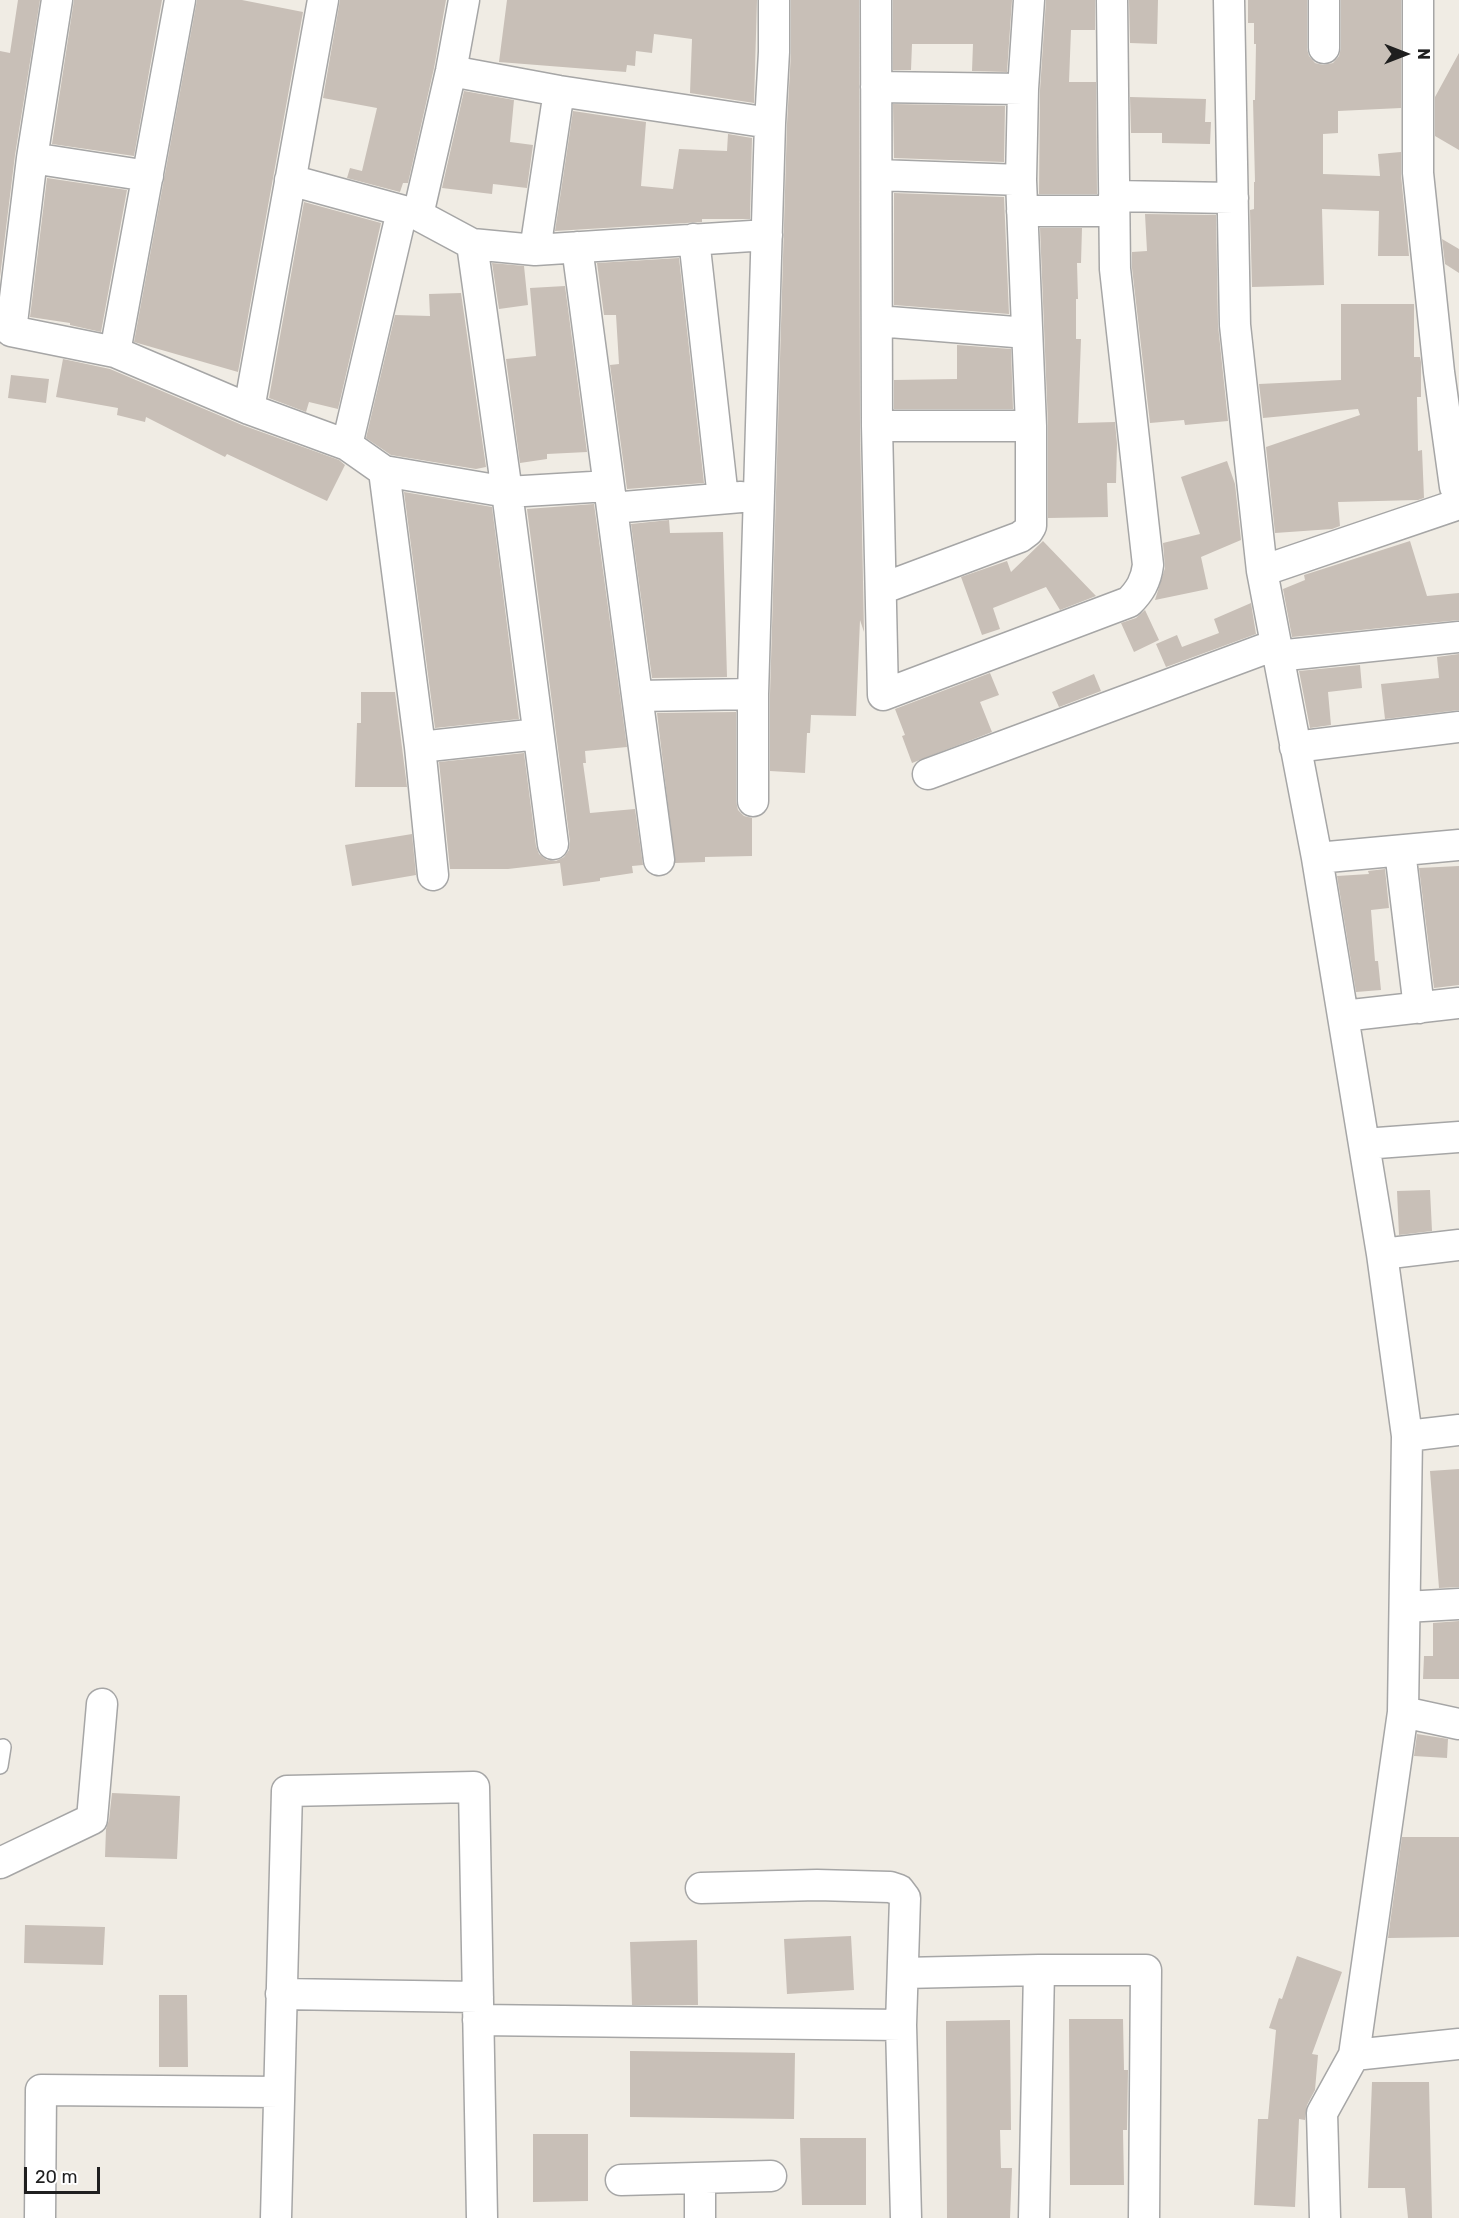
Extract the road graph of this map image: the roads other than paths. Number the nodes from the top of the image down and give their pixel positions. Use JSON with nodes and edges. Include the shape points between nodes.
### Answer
{"nodes":[{"id":1,"x":57,"y":0,"type":"edge"},
{"id":2,"x":180,"y":0,"type":"edge"},
{"id":3,"x":323,"y":0,"type":"edge"},
{"id":4,"x":464,"y":0,"type":"edge"},
{"id":5,"x":774,"y":0,"type":"edge"},
{"id":6,"x":876,"y":0,"type":"edge"},
{"id":7,"x":1029,"y":0,"type":"edge"},
{"id":8,"x":1112,"y":0,"type":"edge"},
{"id":9,"x":1230,"y":0,"type":"edge"},
{"id":10,"x":1324,"y":0,"type":"edge"},
{"id":11,"x":1418,"y":0,"type":"edge"},
{"id":12,"x":1324,"y":48,"type":"dead end"},
{"id":13,"x":451,"y":71,"type":"junction"},
{"id":14,"x":876,"y":87,"type":"junction"},
{"id":15,"x":1023,"y":89,"type":"junction"},
{"id":16,"x":559,"y":91,"type":"junction"},
{"id":17,"x":770,"y":123,"type":"junction"},
{"id":18,"x":32,"y":158,"type":"junction"},
{"id":19,"x":877,"y":175,"type":"junction"},
{"id":20,"x":148,"y":176,"type":"junction"},
{"id":21,"x":290,"y":180,"type":"junction"},
{"id":22,"x":1021,"y":180,"type":"junction"},
{"id":23,"x":1233,"y":198,"type":"junction"},
{"id":24,"x":1114,"y":203,"type":"junction"},
{"id":25,"x":1022,"y":211,"type":"junction"},
{"id":26,"x":410,"y":213,"type":"junction"},
{"id":27,"x":767,"y":235,"type":"junction"},
{"id":28,"x":694,"y":239,"type":"junction"},
{"id":29,"x":472,"y":244,"type":"junction"},
{"id":30,"x":577,"y":247,"type":"junction"},
{"id":31,"x":535,"y":250,"type":"junction"},
{"id":32,"x":877,"y":321,"type":"junction"},
{"id":33,"x":1027,"y":333,"type":"junction"},
{"id":34,"x":1459,"y":349,"type":"edge"},
{"id":35,"x":115,"y":352,"type":"junction"},
{"id":36,"x":1439,"y":372,"type":"junction"},
{"id":37,"x":249,"y":409,"type":"junction"},
{"id":38,"x":878,"y":426,"type":"junction"},
{"id":39,"x":1030,"y":426,"type":"junction"},
{"id":40,"x":347,"y":445,"type":"junction"},
{"id":41,"x":384,"y":471,"type":"junction"},
{"id":42,"x":1458,"y":491,"type":"edge"},
{"id":43,"x":507,"y":492,"type":"junction"},
{"id":44,"x":759,"y":495,"type":"junction"},
{"id":45,"x":610,"y":497,"type":"junction"},
{"id":46,"x":723,"y":498,"type":"junction"},
{"id":47,"x":1262,"y":571,"type":"junction"},
{"id":48,"x":881,"y":589,"type":"junction"},
{"id":49,"x":1459,"y":637,"type":"edge"},
{"id":50,"x":1276,"y":650,"type":"junction"},
{"id":51,"x":753,"y":694,"type":"junction"},
{"id":52,"x":637,"y":696,"type":"junction"},
{"id":53,"x":1459,"y":727,"type":"edge"},
{"id":54,"x":538,"y":734,"type":"junction"},
{"id":55,"x":420,"y":747,"type":"junction"},
{"id":56,"x":1295,"y":747,"type":"junction"},
{"id":57,"x":927,"y":774,"type":"dead end"},
{"id":58,"x":753,"y":801,"type":"dead end"},
{"id":59,"x":553,"y":844,"type":"dead end"},
{"id":60,"x":1459,"y":845,"type":"edge"},
{"id":61,"x":1400,"y":851,"type":"junction"},
{"id":62,"x":1317,"y":858,"type":"junction"},
{"id":63,"x":659,"y":860,"type":"dead end"},
{"id":64,"x":433,"y":875,"type":"dead end"},
{"id":65,"x":1459,"y":1003,"type":"edge"},
{"id":66,"x":1419,"y":1008,"type":"junction"},
{"id":67,"x":1343,"y":1016,"type":"junction"},
{"id":68,"x":1459,"y":1137,"type":"edge"},
{"id":69,"x":1364,"y":1144,"type":"junction"},
{"id":70,"x":1459,"y":1245,"type":"edge"},
{"id":71,"x":1382,"y":1254,"type":"junction"},
{"id":72,"x":1459,"y":1430,"type":"edge"},
{"id":73,"x":1407,"y":1436,"type":"junction"},
{"id":74,"x":1459,"y":1605,"type":"edge"},
{"id":75,"x":1405,"y":1607,"type":"junction"},
{"id":76,"x":102,"y":1704,"type":"dead end"},
{"id":77,"x":1403,"y":1712,"type":"junction"},
{"id":78,"x":1459,"y":1724,"type":"edge"},
{"id":79,"x":3,"y":1747,"type":"dead end"},
{"id":80,"x":0,"y":1766,"type":"edge"},
{"id":81,"x":0,"y":1863,"type":"edge"},
{"id":82,"x":701,"y":1888,"type":"dead end"},
{"id":83,"x":1039,"y":1970,"type":"junction"},
{"id":84,"x":903,"y":1973,"type":"junction"},
{"id":85,"x":281,"y":1994,"type":"junction"},
{"id":86,"x":478,"y":2008,"type":"junction"},
{"id":87,"x":901,"y":2025,"type":"junction"},
{"id":88,"x":1459,"y":2044,"type":"edge"},
{"id":89,"x":1354,"y":2055,"type":"junction"},
{"id":90,"x":279,"y":2092,"type":"junction"},
{"id":91,"x":771,"y":2176,"type":"dead end"},
{"id":92,"x":700,"y":2179,"type":"junction"},
{"id":93,"x":621,"y":2180,"type":"dead end"},
{"id":94,"x":40,"y":2218,"type":"edge"},
{"id":95,"x":276,"y":2218,"type":"edge"},
{"id":96,"x":482,"y":2218,"type":"edge"},
{"id":97,"x":700,"y":2218,"type":"edge"},
{"id":98,"x":906,"y":2218,"type":"edge"},
{"id":99,"x":1034,"y":2218,"type":"edge"},
{"id":100,"x":1144,"y":2218,"type":"edge"},
{"id":101,"x":1324,"y":2218,"type":"edge"}],
"edges":[{"from":1,"to":18,"type":"street"},
{"from":2,"to":20,"type":"street"},
{"from":3,"to":21,"type":"street"},
{"from":4,"to":13,"type":"street"},
{"from":5,"to":17,"type":"street"},
{"from":6,"to":14,"type":"street"},
{"from":7,"to":15,"type":"street"},
{"from":8,"to":24,"type":"street"},
{"from":9,"to":23,"type":"street"},
{"from":10,"to":12,"type":"street"},
{"from":11,"to":36,"type":"street","via":[[1418,173]]},
{"from":13,"to":16,"type":"street"},
{"from":13,"to":26,"type":"street"},
{"from":14,"to":15,"type":"street"},
{"from":14,"to":19,"type":"street"},
{"from":15,"to":22,"type":"street"},
{"from":16,"to":17,"type":"street"},
{"from":16,"to":31,"type":"street"},
{"from":17,"to":27,"type":"street"},
{"from":18,"to":20,"type":"street"},
{"from":18,"to":35,"type":"street","via":[[11,331]]},
{"from":19,"to":22,"type":"street"},
{"from":19,"to":32,"type":"street"},
{"from":20,"to":35,"type":"street"},
{"from":21,"to":26,"type":"street"},
{"from":21,"to":37,"type":"street"},
{"from":22,"to":25,"type":"street"},
{"from":23,"to":24,"type":"street"},
{"from":23,"to":47,"type":"street","via":[[1235,325]]},
{"from":24,"to":25,"type":"street"},
{"from":24,"to":48,"type":"street","via":[[1115,269],[1148,566],[1138,593],[1129,602],[882,695]]},
{"from":25,"to":33,"type":"street"},
{"from":26,"to":29,"type":"street"},
{"from":26,"to":40,"type":"street"},
{"from":27,"to":28,"type":"street"},
{"from":27,"to":44,"type":"street"},
{"from":28,"to":30,"type":"street"},
{"from":28,"to":46,"type":"street"},
{"from":29,"to":31,"type":"street"},
{"from":29,"to":43,"type":"street"},
{"from":30,"to":31,"type":"street"},
{"from":30,"to":45,"type":"street"},
{"from":32,"to":33,"type":"street"},
{"from":32,"to":38,"type":"street"},
{"from":33,"to":39,"type":"street"},
{"from":34,"to":36,"type":"street"},
{"from":35,"to":37,"type":"street"},
{"from":36,"to":42,"type":"street"},
{"from":37,"to":40,"type":"street"},
{"from":38,"to":39,"type":"street"},
{"from":38,"to":48,"type":"street"},
{"from":39,"to":48,"type":"street","via":[[1028,531]]},
{"from":40,"to":41,"type":"street"},
{"from":41,"to":43,"type":"street"},
{"from":41,"to":55,"type":"street"},
{"from":42,"to":47,"type":"street"},
{"from":43,"to":45,"type":"street"},
{"from":43,"to":54,"type":"street"},
{"from":44,"to":46,"type":"street"},
{"from":44,"to":51,"type":"street"},
{"from":45,"to":46,"type":"street"},
{"from":45,"to":52,"type":"street"},
{"from":47,"to":50,"type":"street"},
{"from":49,"to":50,"type":"street"},
{"from":50,"to":56,"type":"street"},
{"from":50,"to":57,"type":"street"},
{"from":51,"to":52,"type":"street"},
{"from":51,"to":58,"type":"street"},
{"from":52,"to":63,"type":"street"},
{"from":53,"to":56,"type":"street"},
{"from":54,"to":55,"type":"street"},
{"from":54,"to":59,"type":"street"},
{"from":55,"to":64,"type":"street"},
{"from":56,"to":62,"type":"street"},
{"from":60,"to":61,"type":"street"},
{"from":61,"to":62,"type":"street"},
{"from":61,"to":66,"type":"street"},
{"from":62,"to":67,"type":"street"},
{"from":65,"to":66,"type":"street"},
{"from":66,"to":67,"type":"street"},
{"from":67,"to":69,"type":"street"},
{"from":68,"to":69,"type":"street"},
{"from":69,"to":71,"type":"street"},
{"from":70,"to":71,"type":"street"},
{"from":71,"to":73,"type":"street"},
{"from":72,"to":73,"type":"street"},
{"from":73,"to":75,"type":"street"},
{"from":74,"to":75,"type":"street"},
{"from":75,"to":77,"type":"street"},
{"from":76,"to":81,"type":"street","via":[[92,1819]]},
{"from":77,"to":78,"type":"street"},
{"from":77,"to":89,"type":"street"},
{"from":79,"to":80,"type":"lane"},
{"from":82,"to":84,"type":"street","via":[[817,1885],[899,1890],[905,1898]]},
{"from":83,"to":84,"type":"street"},
{"from":83,"to":99,"type":"street"},
{"from":83,"to":100,"type":"street","via":[[1146,1970]]},
{"from":84,"to":87,"type":"street"},
{"from":85,"to":86,"type":"street"},
{"from":85,"to":86,"type":"street","via":[[287,1791],[474,1787]]},
{"from":85,"to":90,"type":"street"},
{"from":86,"to":87,"type":"street"},
{"from":86,"to":96,"type":"street"},
{"from":87,"to":98,"type":"street"},
{"from":88,"to":89,"type":"street"},
{"from":89,"to":101,"type":"street","via":[[1323,2114]]},
{"from":90,"to":94,"type":"street","via":[[41,2090]]},
{"from":90,"to":95,"type":"street"},
{"from":91,"to":92,"type":"street"},
{"from":92,"to":93,"type":"street"},
{"from":92,"to":97,"type":"street"}]}
